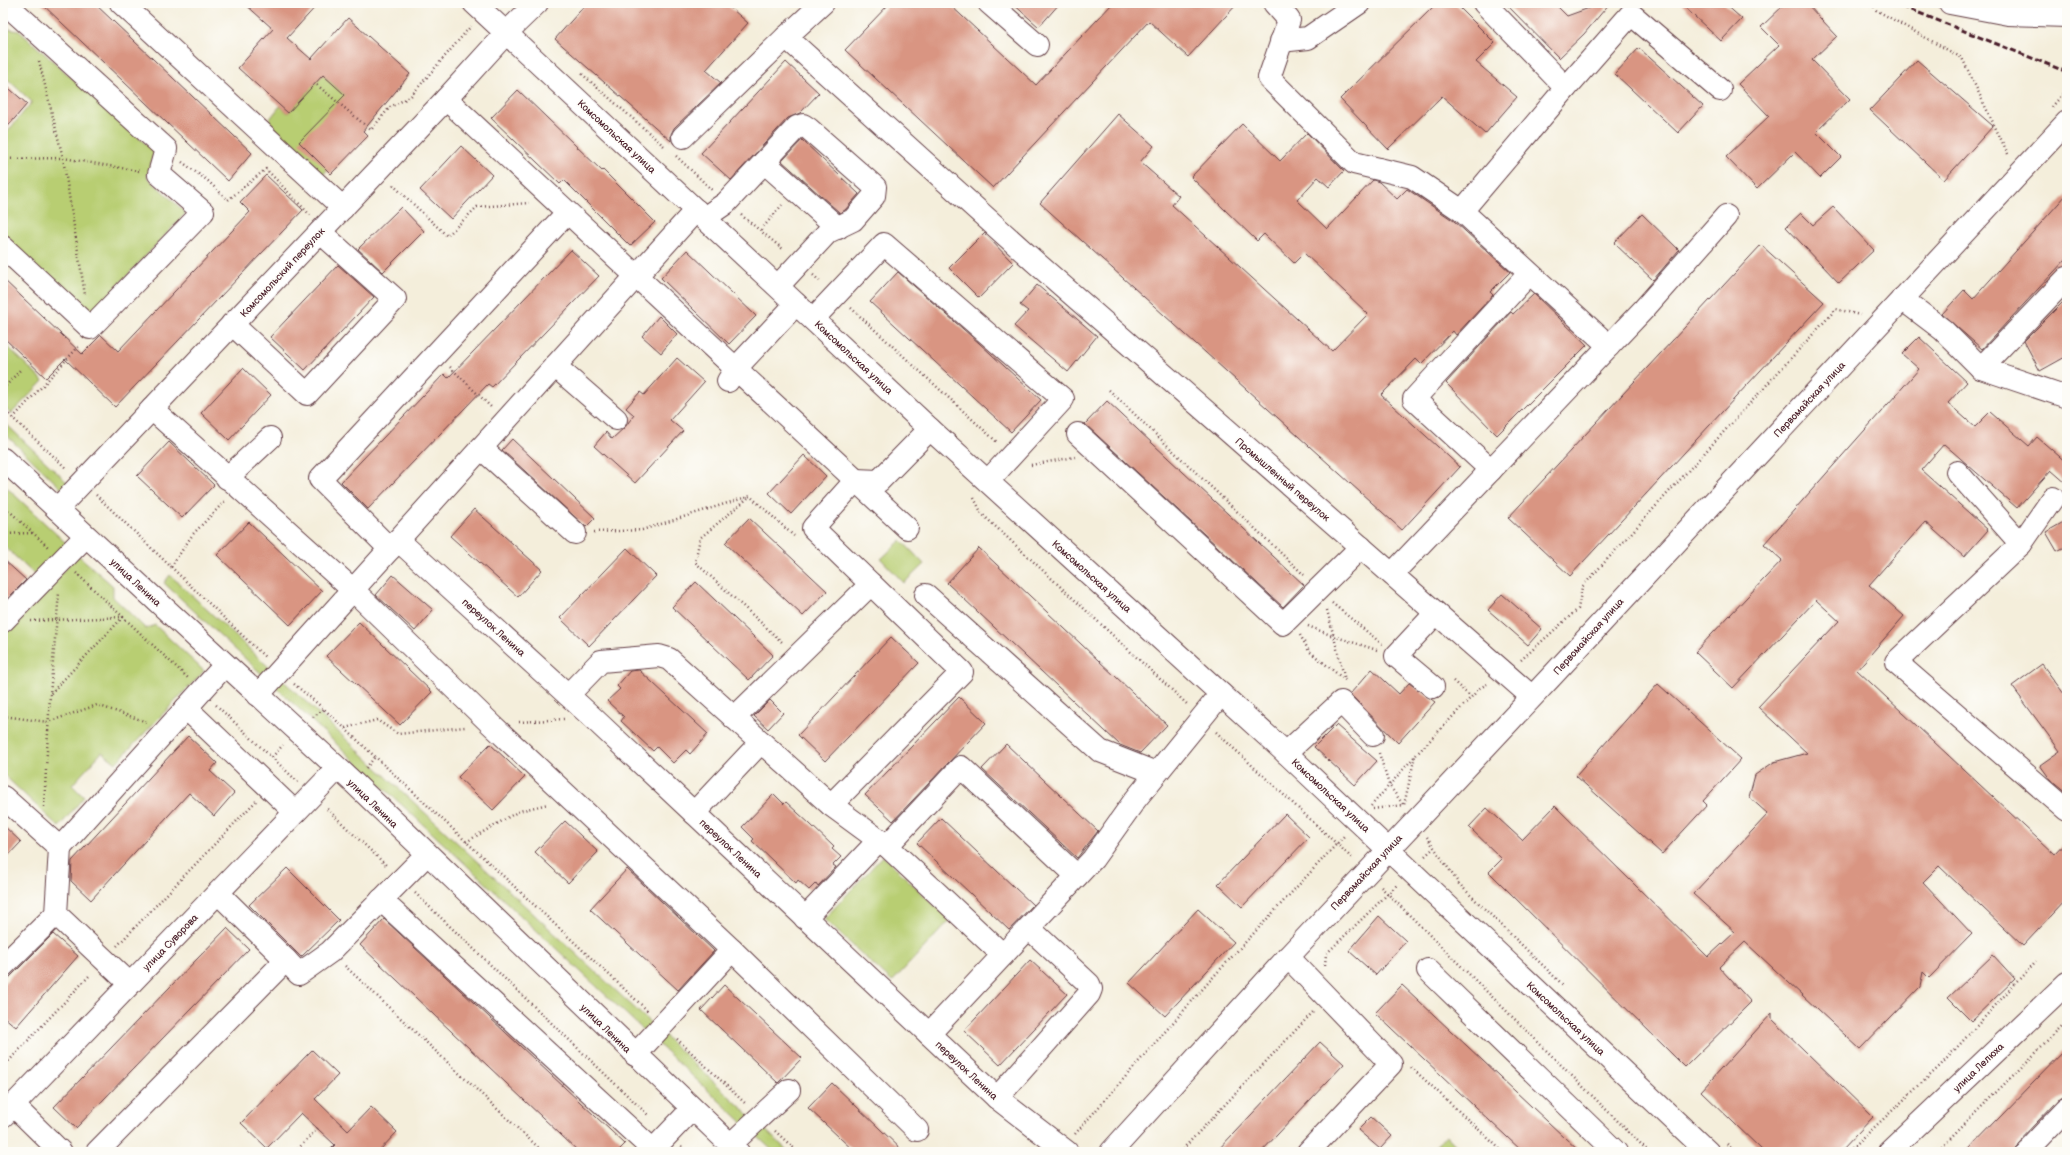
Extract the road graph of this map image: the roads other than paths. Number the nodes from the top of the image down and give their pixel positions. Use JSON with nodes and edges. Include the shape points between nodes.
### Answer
{"nodes":[{"id":1,"x":5,"y":3,"type":"edge"},
{"id":2,"x":121,"y":3,"type":"edge"},
{"id":3,"x":536,"y":3,"type":"edge"},
{"id":4,"x":823,"y":3,"type":"edge"},
{"id":5,"x":989,"y":3,"type":"edge"},
{"id":6,"x":1274,"y":3,"type":"edge"},
{"id":7,"x":1359,"y":3,"type":"edge"},
{"id":8,"x":1484,"y":3,"type":"edge"},
{"id":9,"x":1950,"y":3,"type":"edge"},
{"id":10,"x":479,"y":7,"type":"edge"},
{"id":11,"x":2067,"y":16,"type":"edge"},
{"id":12,"x":506,"y":33,"type":"junction"},
{"id":13,"x":786,"y":37,"type":"junction"},
{"id":14,"x":1281,"y":41,"type":"junction"},
{"id":15,"x":1036,"y":45,"type":"dead end"},
{"id":16,"x":1566,"y":88,"type":"junction"},
{"id":17,"x":1720,"y":90,"type":"dead end"},
{"id":18,"x":446,"y":99,"type":"junction"},
{"id":19,"x":2067,"y":122,"type":"edge"},
{"id":20,"x":683,"y":137,"type":"dead end"},
{"id":21,"x":764,"y":162,"type":"junction"},
{"id":22,"x":561,"y":207,"type":"junction"},
{"id":23,"x":343,"y":208,"type":"junction"},
{"id":24,"x":1462,"y":211,"type":"junction"},
{"id":25,"x":700,"y":214,"type":"junction"},
{"id":26,"x":1726,"y":216,"type":"dead end"},
{"id":27,"x":838,"y":228,"type":"junction"},
{"id":28,"x":321,"y":230,"type":"junction"},
{"id":29,"x":3,"y":247,"type":"edge"},
{"id":30,"x":1529,"y":274,"type":"junction"},
{"id":31,"x":636,"y":276,"type":"junction"},
{"id":32,"x":2067,"y":278,"type":"edge"},
{"id":33,"x":778,"y":286,"type":"junction"},
{"id":34,"x":1902,"y":299,"type":"junction"},
{"id":35,"x":796,"y":304,"type":"junction"},
{"id":36,"x":812,"y":319,"type":"junction"},
{"id":37,"x":232,"y":324,"type":"junction"},
{"id":38,"x":1608,"y":346,"type":"junction"},
{"id":39,"x":555,"y":366,"type":"junction"},
{"id":40,"x":1981,"y":368,"type":"junction"},
{"id":41,"x":732,"y":374,"type":"junction"},
{"id":42,"x":2064,"y":392,"type":"edge"},
{"id":43,"x":152,"y":409,"type":"junction"},
{"id":44,"x":616,"y":419,"type":"dead end"},
{"id":45,"x":930,"y":429,"type":"junction"},
{"id":46,"x":1078,"y":434,"type":"dead end"},
{"id":47,"x":270,"y":438,"type":"dead end"},
{"id":48,"x":481,"y":448,"type":"junction"},
{"id":49,"x":3,"y":459,"type":"edge"},
{"id":50,"x":1490,"y":470,"type":"junction"},
{"id":51,"x":1957,"y":472,"type":"dead end"},
{"id":52,"x":856,"y":480,"type":"junction"},
{"id":53,"x":988,"y":481,"type":"junction"},
{"id":54,"x":232,"y":483,"type":"junction"},
{"id":55,"x":2053,"y":498,"type":"dead end"},
{"id":56,"x":57,"y":509,"type":"junction"},
{"id":57,"x":907,"y":528,"type":"dead end"},
{"id":58,"x":576,"y":533,"type":"road end"},
{"id":59,"x":86,"y":536,"type":"junction"},
{"id":60,"x":2021,"y":544,"type":"junction"},
{"id":61,"x":394,"y":545,"type":"junction"},
{"id":62,"x":1361,"y":547,"type":"junction"},
{"id":63,"x":1392,"y":574,"type":"junction"},
{"id":64,"x":871,"y":584,"type":"junction"},
{"id":65,"x":353,"y":590,"type":"junction"},
{"id":66,"x":926,"y":595,"type":"dead end"},
{"id":67,"x":1436,"y":613,"type":"junction"},
{"id":68,"x":3,"y":621,"type":"edge"},
{"id":69,"x":225,"y":665,"type":"junction"},
{"id":70,"x":1433,"y":688,"type":"dead end"},
{"id":71,"x":1221,"y":694,"type":"junction"},
{"id":72,"x":258,"y":695,"type":"junction"},
{"id":73,"x":568,"y":695,"type":"junction"},
{"id":74,"x":1531,"y":696,"type":"junction"},
{"id":75,"x":186,"y":708,"type":"junction"},
{"id":76,"x":734,"y":718,"type":"junction"},
{"id":77,"x":1373,"y":735,"type":"road end"},
{"id":78,"x":761,"y":742,"type":"junction"},
{"id":79,"x":1286,"y":753,"type":"junction"},
{"id":80,"x":337,"y":768,"type":"junction"},
{"id":81,"x":1156,"y":773,"type":"junction"},
{"id":82,"x":3,"y":797,"type":"edge"},
{"id":83,"x":831,"y":805,"type":"junction"},
{"id":84,"x":2067,"y":810,"type":"edge"},
{"id":85,"x":295,"y":812,"type":"junction"},
{"id":86,"x":694,"y":813,"type":"junction"},
{"id":87,"x":883,"y":843,"type":"junction"},
{"id":88,"x":60,"y":848,"type":"junction"},
{"id":89,"x":1388,"y":849,"type":"junction"},
{"id":90,"x":427,"y":854,"type":"junction"},
{"id":91,"x":1076,"y":876,"type":"junction"},
{"id":92,"x":218,"y":893,"type":"junction"},
{"id":93,"x":381,"y":900,"type":"junction"},
{"id":94,"x":56,"y":914,"type":"junction"},
{"id":95,"x":805,"y":918,"type":"junction"},
{"id":96,"x":1028,"y":928,"type":"junction"},
{"id":97,"x":732,"y":950,"type":"junction"},
{"id":98,"x":1003,"y":955,"type":"junction"},
{"id":99,"x":1288,"y":957,"type":"junction"},
{"id":100,"x":286,"y":960,"type":"junction"},
{"id":101,"x":3,"y":966,"type":"edge"},
{"id":102,"x":1428,"y":970,"type":"dead end"},
{"id":103,"x":2067,"y":983,"type":"edge"},
{"id":104,"x":130,"y":984,"type":"junction"},
{"id":105,"x":929,"y":1034,"type":"junction"},
{"id":106,"x":635,"y":1055,"type":"junction"},
{"id":107,"x":789,"y":1090,"type":"dead end"},
{"id":108,"x":997,"y":1098,"type":"junction"},
{"id":109,"x":2067,"y":1109,"type":"edge"},
{"id":110,"x":8,"y":1110,"type":"edge"},
{"id":111,"x":692,"y":1110,"type":"junction"},
{"id":112,"x":918,"y":1130,"type":"dead end"},
{"id":113,"x":657,"y":1146,"type":"edge"},
{"id":114,"x":734,"y":1148,"type":"edge"},
{"id":115,"x":1064,"y":1150,"type":"edge"},
{"id":116,"x":61,"y":1152,"type":"edge"},
{"id":117,"x":96,"y":1152,"type":"edge"},
{"id":118,"x":1111,"y":1152,"type":"edge"},
{"id":119,"x":1308,"y":1152,"type":"edge"},
{"id":120,"x":1616,"y":1152,"type":"edge"},
{"id":121,"x":1708,"y":1152,"type":"edge"},
{"id":122,"x":1889,"y":1152,"type":"edge"},
{"id":123,"x":2026,"y":1152,"type":"edge"}],
"edges":[{"from":1,"to":29,"type":"street","via":[[166,149],[159,174],[203,212],[90,328]]},
{"from":2,"to":23,"type":"street"},
{"from":3,"to":12,"type":"street","name":"Комсомольский переулок"},
{"from":4,"to":13,"type":"street"},
{"from":5,"to":15,"type":"street"},
{"from":6,"to":14,"type":"street","via":[[1289,20]]},
{"from":7,"to":14,"type":"street","via":[[1308,38]]},
{"from":8,"to":16,"type":"street"},
{"from":9,"to":11,"type":"street","via":[[2008,14]]},
{"from":10,"to":12,"type":"street","name":"Комсомольская улица"},
{"from":12,"to":18,"type":"street","name":"Комсомольский переулок"},
{"from":12,"to":25,"type":"street","name":"Комсомольская улица"},
{"from":13,"to":20,"type":"street"},
{"from":13,"to":62,"type":"street","name":"Промышленный переулок","via":[[1034,261]]},
{"from":14,"to":24,"type":"street","via":[[1269,78],[1354,163],[1412,177]]},
{"from":16,"to":17,"type":"street","via":[[1631,14]]},
{"from":16,"to":24,"type":"street"},
{"from":18,"to":22,"type":"street"},
{"from":18,"to":23,"type":"street","name":"Комсомольский переулок"},
{"from":19,"to":34,"type":"street","name":"Первомайская улица"},
{"from":21,"to":25,"type":"street","via":[[726,203]]},
{"from":21,"to":27,"type":"street"},
{"from":21,"to":27,"type":"street","via":[[797,127],[803,125],[875,187],[874,196],[853,220]]},
{"from":22,"to":31,"type":"street"},
{"from":22,"to":61,"type":"street","name":"переулок Ленина","via":[[436,354],[320,479]]},
{"from":23,"to":28,"type":"street","name":"Комсомольский переулок"},
{"from":24,"to":30,"type":"street"},
{"from":25,"to":31,"type":"street"},
{"from":25,"to":33,"type":"street","name":"Комсомольская улица"},
{"from":26,"to":38,"type":"street"},
{"from":27,"to":33,"type":"street","via":[[828,232]]},
{"from":28,"to":37,"type":"street","name":"Комсомольский переулок"},
{"from":28,"to":37,"type":"street","via":[[395,299],[308,394]]},
{"from":30,"to":38,"type":"street"},
{"from":30,"to":50,"type":"street","via":[[1414,399]]},
{"from":31,"to":39,"type":"street"},
{"from":31,"to":41,"type":"street"},
{"from":32,"to":40,"type":"street"},
{"from":33,"to":35,"type":"street","name":"Комсомольская улица"},
{"from":34,"to":40,"type":"street","via":[[1943,330]]},
{"from":34,"to":74,"type":"street","name":"Первомайская улица"},
{"from":35,"to":36,"type":"street","name":"Комсомольская улица"},
{"from":35,"to":41,"type":"street"},
{"from":36,"to":45,"type":"street","name":"Комсомольская улица"},
{"from":36,"to":53,"type":"street","via":[[884,244],[1063,399]]},
{"from":37,"to":43,"type":"street","name":"Комсомольский переулок"},
{"from":38,"to":50,"type":"street"},
{"from":39,"to":44,"type":"street"},
{"from":39,"to":48,"type":"street"},
{"from":40,"to":42,"type":"street"},
{"from":41,"to":52,"type":"street"},
{"from":43,"to":54,"type":"street"},
{"from":43,"to":56,"type":"street","name":"Комсомольский переулок"},
{"from":45,"to":52,"type":"street","via":[[879,481]]},
{"from":45,"to":53,"type":"street","name":"Комсомольская улица"},
{"from":46,"to":62,"type":"street","via":[[1283,624],[1323,594]]},
{"from":47,"to":54,"type":"street"},
{"from":48,"to":58,"type":"street"},
{"from":48,"to":61,"type":"street"},
{"from":49,"to":56,"type":"street","name":"улица Ленина"},
{"from":50,"to":63,"type":"street"},
{"from":51,"to":60,"type":"street"},
{"from":52,"to":57,"type":"street"},
{"from":52,"to":64,"type":"street","via":[[813,528]]},
{"from":53,"to":71,"type":"street","name":"Комсомольская улица"},
{"from":54,"to":65,"type":"street"},
{"from":55,"to":60,"type":"street"},
{"from":56,"to":59,"type":"street","name":"улица Ленина"},
{"from":59,"to":68,"type":"street"},
{"from":59,"to":69,"type":"street","name":"улица Ленина"},
{"from":60,"to":84,"type":"street","via":[[1896,662]]},
{"from":61,"to":65,"type":"street"},
{"from":61,"to":73,"type":"street","name":"переулок Ленина"},
{"from":62,"to":63,"type":"street","name":"Промышленный переулок"},
{"from":63,"to":67,"type":"street","name":"Промышленный переулок"},
{"from":64,"to":76,"type":"street"},
{"from":64,"to":83,"type":"street","via":[[962,672]]},
{"from":65,"to":72,"type":"street"},
{"from":65,"to":97,"type":"street","via":[[570,799]]},
{"from":66,"to":81,"type":"street","via":[[1100,751]]},
{"from":67,"to":70,"type":"street","via":[[1396,656]]},
{"from":67,"to":74,"type":"street","name":"Промышленный переулок"},
{"from":69,"to":72,"type":"street","name":"улица Ленина"},
{"from":69,"to":75,"type":"street"},
{"from":71,"to":79,"type":"street","name":"Комсомольская улица"},
{"from":71,"to":81,"type":"street"},
{"from":72,"to":80,"type":"street","name":"улица Ленина"},
{"from":73,"to":76,"type":"street","via":[[601,661],[664,657]]},
{"from":73,"to":86,"type":"street","name":"переулок Ленина"},
{"from":74,"to":89,"type":"street","name":"Первомайская улица"},
{"from":75,"to":85,"type":"street"},
{"from":75,"to":88,"type":"street"},
{"from":76,"to":78,"type":"street"},
{"from":77,"to":79,"type":"street","via":[[1341,702]]},
{"from":78,"to":83,"type":"street"},
{"from":78,"to":86,"type":"street"},
{"from":79,"to":89,"type":"street","name":"Комсомольская улица"},
{"from":80,"to":85,"type":"street","name":"улица Суворова"},
{"from":80,"to":90,"type":"street","name":"улица Ленина"},
{"from":81,"to":91,"type":"street","via":[[1093,859]]},
{"from":82,"to":88,"type":"street"},
{"from":83,"to":87,"type":"street"},
{"from":85,"to":92,"type":"street","name":"улица Суворова"},
{"from":86,"to":95,"type":"street","name":"переулок Ленина"},
{"from":87,"to":91,"type":"street","via":[[961,768]]},
{"from":87,"to":95,"type":"street"},
{"from":87,"to":98,"type":"street"},
{"from":88,"to":94,"type":"street"},
{"from":89,"to":99,"type":"street","name":"Первомайская улица"},
{"from":89,"to":121,"type":"street","name":"Комсомольская улица"},
{"from":90,"to":93,"type":"street"},
{"from":90,"to":106,"type":"street","name":"улица Ленина"},
{"from":91,"to":96,"type":"street"},
{"from":92,"to":100,"type":"street"},
{"from":92,"to":104,"type":"street","name":"улица Суворова"},
{"from":93,"to":100,"type":"street","via":[[330,952],[299,974]]},
{"from":93,"to":113,"type":"street"},
{"from":94,"to":101,"type":"street"},
{"from":94,"to":104,"type":"street"},
{"from":95,"to":105,"type":"street","name":"переулок Ленина"},
{"from":96,"to":98,"type":"street"},
{"from":96,"to":108,"type":"street","via":[[1089,984],[1091,989]]},
{"from":97,"to":106,"type":"street"},
{"from":97,"to":112,"type":"street"},
{"from":98,"to":105,"type":"street"},
{"from":99,"to":118,"type":"street","name":"Первомайская улица"},
{"from":99,"to":119,"type":"street","via":[[1391,1064]]},
{"from":100,"to":117,"type":"street"},
{"from":102,"to":120,"type":"street"},
{"from":103,"to":122,"type":"street","name":"улица Лелюха"},
{"from":104,"to":110,"type":"street","name":"улица Суворова"},
{"from":105,"to":108,"type":"street","name":"переулок Ленина"},
{"from":106,"to":111,"type":"street","name":"улица Ленина"},
{"from":107,"to":114,"type":"street","via":[[760,1117]]},
{"from":108,"to":115,"type":"street","name":"переулок Ленина"},
{"from":109,"to":123,"type":"street"},
{"from":110,"to":116,"type":"street"},
{"from":111,"to":113,"type":"street"},
{"from":111,"to":114,"type":"street","name":"улица Ленина"}]}
